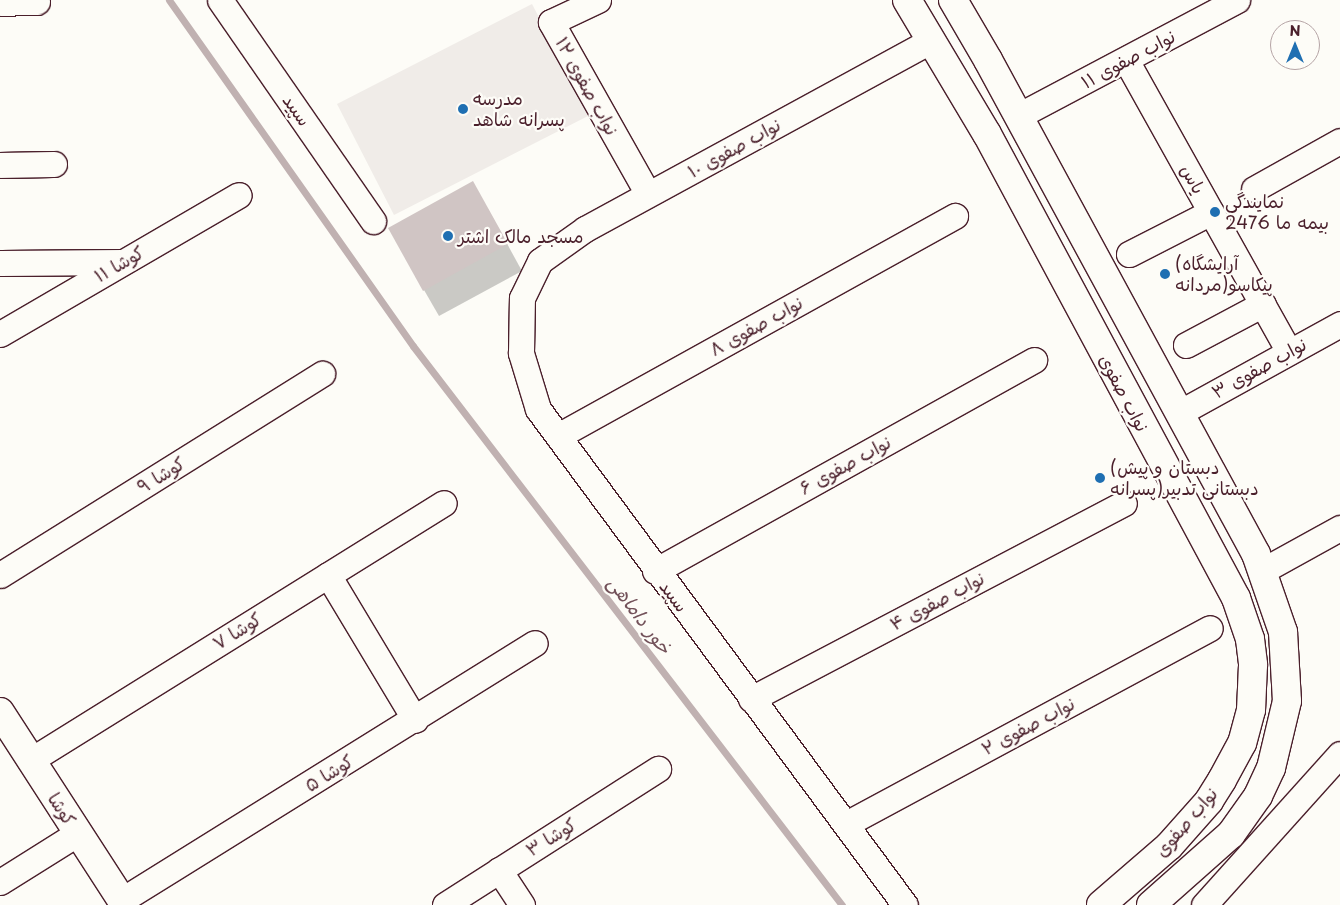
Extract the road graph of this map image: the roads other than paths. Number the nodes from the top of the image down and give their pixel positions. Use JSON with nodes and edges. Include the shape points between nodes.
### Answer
{"nodes":[{"id":1,"x":220,"y":0,"type":"edge"},
{"id":2,"x":598,"y":0,"type":"edge"},
{"id":3,"x":907,"y":0,"type":"edge"},
{"id":4,"x":953,"y":0,"type":"edge"},
{"id":5,"x":37,"y":2,"type":"dead end"},
{"id":6,"x":0,"y":3,"type":"edge"},
{"id":7,"x":1227,"y":3,"type":"edge"},
{"id":8,"x":932,"y":40,"type":"junction"},
{"id":9,"x":1126,"y":60,"type":"junction"},
{"id":10,"x":1018,"y":116,"type":"junction"},
{"id":11,"x":986,"y":134,"type":"junction"},
{"id":12,"x":1340,"y":141,"type":"edge"},
{"id":13,"x":54,"y":164,"type":"dead end"},
{"id":14,"x":0,"y":165,"type":"edge"},
{"id":15,"x":1254,"y":189,"type":"dead end"},
{"id":16,"x":648,"y":194,"type":"junction"},
{"id":17,"x":239,"y":195,"type":"dead end"},
{"id":18,"x":1211,"y":212,"type":"junction"},
{"id":19,"x":955,"y":216,"type":"dead end"},
{"id":20,"x":373,"y":220,"type":"dead end"},
{"id":21,"x":1129,"y":254,"type":"dead end"},
{"id":22,"x":124,"y":262,"type":"junction"},
{"id":23,"x":540,"y":262,"type":"joint"},
{"id":24,"x":0,"y":263,"type":"edge"},
{"id":25,"x":1263,"y":304,"type":"junction"},
{"id":26,"x":1340,"y":324,"type":"edge"},
{"id":27,"x":0,"y":334,"type":"edge"},
{"id":28,"x":1186,"y":345,"type":"dead end"},
{"id":29,"x":1289,"y":352,"type":"junction"},
{"id":30,"x":1034,"y":360,"type":"dead end"},
{"id":31,"x":322,"y":374,"type":"dead end"},
{"id":32,"x":1179,"y":413,"type":"junction"},
{"id":33,"x":1145,"y":432,"type":"junction"},
{"id":34,"x":558,"y":436,"type":"junction"},
{"id":35,"x":444,"y":503,"type":"dead end"},
{"id":36,"x":1124,"y":504,"type":"dead end"},
{"id":37,"x":1340,"y":528,"type":"edge"},
{"id":38,"x":655,"y":571,"type":"junction"},
{"id":39,"x":1262,"y":571,"type":"junction"},
{"id":40,"x":0,"y":575,"type":"edge"},
{"id":41,"x":328,"y":575,"type":"junction"},
{"id":42,"x":1210,"y":628,"type":"dead end"},
{"id":43,"x":535,"y":643,"type":"dead end"},
{"id":44,"x":751,"y":699,"type":"junction"},
{"id":45,"x":0,"y":712,"type":"edge"},
{"id":46,"x":415,"y":720,"type":"junction"},
{"id":47,"x":1340,"y":754,"type":"edge"},
{"id":48,"x":31,"y":760,"type":"junction"},
{"id":49,"x":658,"y":770,"type":"dead end"},
{"id":50,"x":846,"y":824,"type":"junction"},
{"id":51,"x":78,"y":833,"type":"junction"},
{"id":52,"x":499,"y":870,"type":"junction"},
{"id":53,"x":0,"y":882,"type":"edge"},
{"id":54,"x":1161,"y":902,"type":"edge"},
{"id":55,"x":123,"y":903,"type":"edge"},
{"id":56,"x":445,"y":905,"type":"edge"},
{"id":57,"x":522,"y":905,"type":"edge"},
{"id":58,"x":905,"y":905,"type":"edge"},
{"id":59,"x":1101,"y":905,"type":"edge"},
{"id":60,"x":1204,"y":905,"type":"edge"}],
"edges":[{"from":1,"to":20,"type":"street","name":"سپید"},
{"from":2,"to":16,"type":"street","name":"نواب صفوی ۱۲","via":[[551,22]]},
{"from":3,"to":8,"type":"street","name":"نواب صفوی"},
{"from":4,"to":10,"type":"street","name":"نواب صفوی"},
{"from":5,"to":6,"type":"street"},
{"from":7,"to":9,"type":"street","name":"نواب صفوی ۱۱"},
{"from":8,"to":11,"type":"street","name":"نواب صفوی"},
{"from":8,"to":16,"type":"street","name":"نواب صفوی ۱۰"},
{"from":9,"to":10,"type":"street","name":"نواب صفوی ۱۱"},
{"from":9,"to":18,"type":"street","name":"یاس"},
{"from":10,"to":11,"type":"street"},
{"from":10,"to":32,"type":"street","name":"نواب صفوی"},
{"from":11,"to":33,"type":"street","name":"نواب صفوی"},
{"from":12,"to":15,"type":"street"},
{"from":13,"to":14,"type":"street"},
{"from":16,"to":23,"type":"street","name":"نواب صفوی ۱۰","via":[[585,229]]},
{"from":17,"to":22,"type":"street","name":"کوشا ۱۱"},
{"from":18,"to":21,"type":"street"},
{"from":18,"to":25,"type":"street","name":"یاس"},
{"from":19,"to":34,"type":"street","name":"نواب صفوی ۸"},
{"from":22,"to":24,"type":"street"},
{"from":22,"to":27,"type":"street","name":"کوشا ۱۱"},
{"from":23,"to":34,"type":"street","name":"سپید","via":[[522,298],[521,353],[538,409]]},
{"from":25,"to":28,"type":"street"},
{"from":25,"to":29,"type":"street","name":"یاس"},
{"from":26,"to":29,"type":"street","name":"نواب صفوی ۳"},
{"from":29,"to":32,"type":"street","name":"نواب صفوی ۳"},
{"from":30,"to":38,"type":"street","name":"نواب صفوی ۶"},
{"from":31,"to":40,"type":"street","name":"کوشا ۹"},
{"from":32,"to":33,"type":"street"},
{"from":32,"to":39,"type":"street","name":"نواب صفوی"},
{"from":33,"to":59,"type":"street","name":"نواب صفوی","via":[[1242,613],[1252,652],[1252,696],[1242,743],[1209,801],[1169,846]]},
{"from":34,"to":38,"type":"street","name":"سپید"},
{"from":35,"to":41,"type":"street","name":"کوشا ۷"},
{"from":36,"to":44,"type":"street","name":"نواب صفوی ۴"},
{"from":37,"to":39,"type":"street"},
{"from":38,"to":44,"type":"street","name":"سپید"},
{"from":39,"to":54,"type":"street","name":"نواب صفوی","via":[[1283,632],[1287,666],[1287,701],[1271,768],[1237,827]]},
{"from":41,"to":46,"type":"street"},
{"from":41,"to":48,"type":"street","name":"کوشا ۷"},
{"from":42,"to":50,"type":"street","name":"نواب صفوی ۲"},
{"from":43,"to":46,"type":"street","name":"کوشا ۵"},
{"from":44,"to":50,"type":"street","name":"سپید"},
{"from":45,"to":48,"type":"street","name":"کوشا"},
{"from":46,"to":55,"type":"street","name":"کوشا ۵"},
{"from":47,"to":60,"type":"street"},
{"from":48,"to":51,"type":"street","name":"کوشا"},
{"from":49,"to":52,"type":"street","name":"کوشا ۳"},
{"from":50,"to":58,"type":"street","name":"سپید"},
{"from":51,"to":53,"type":"street"},
{"from":51,"to":55,"type":"street","name":"کوشا"},
{"from":52,"to":56,"type":"street","name":"کوشا ۳"},
{"from":52,"to":57,"type":"street"}]}
